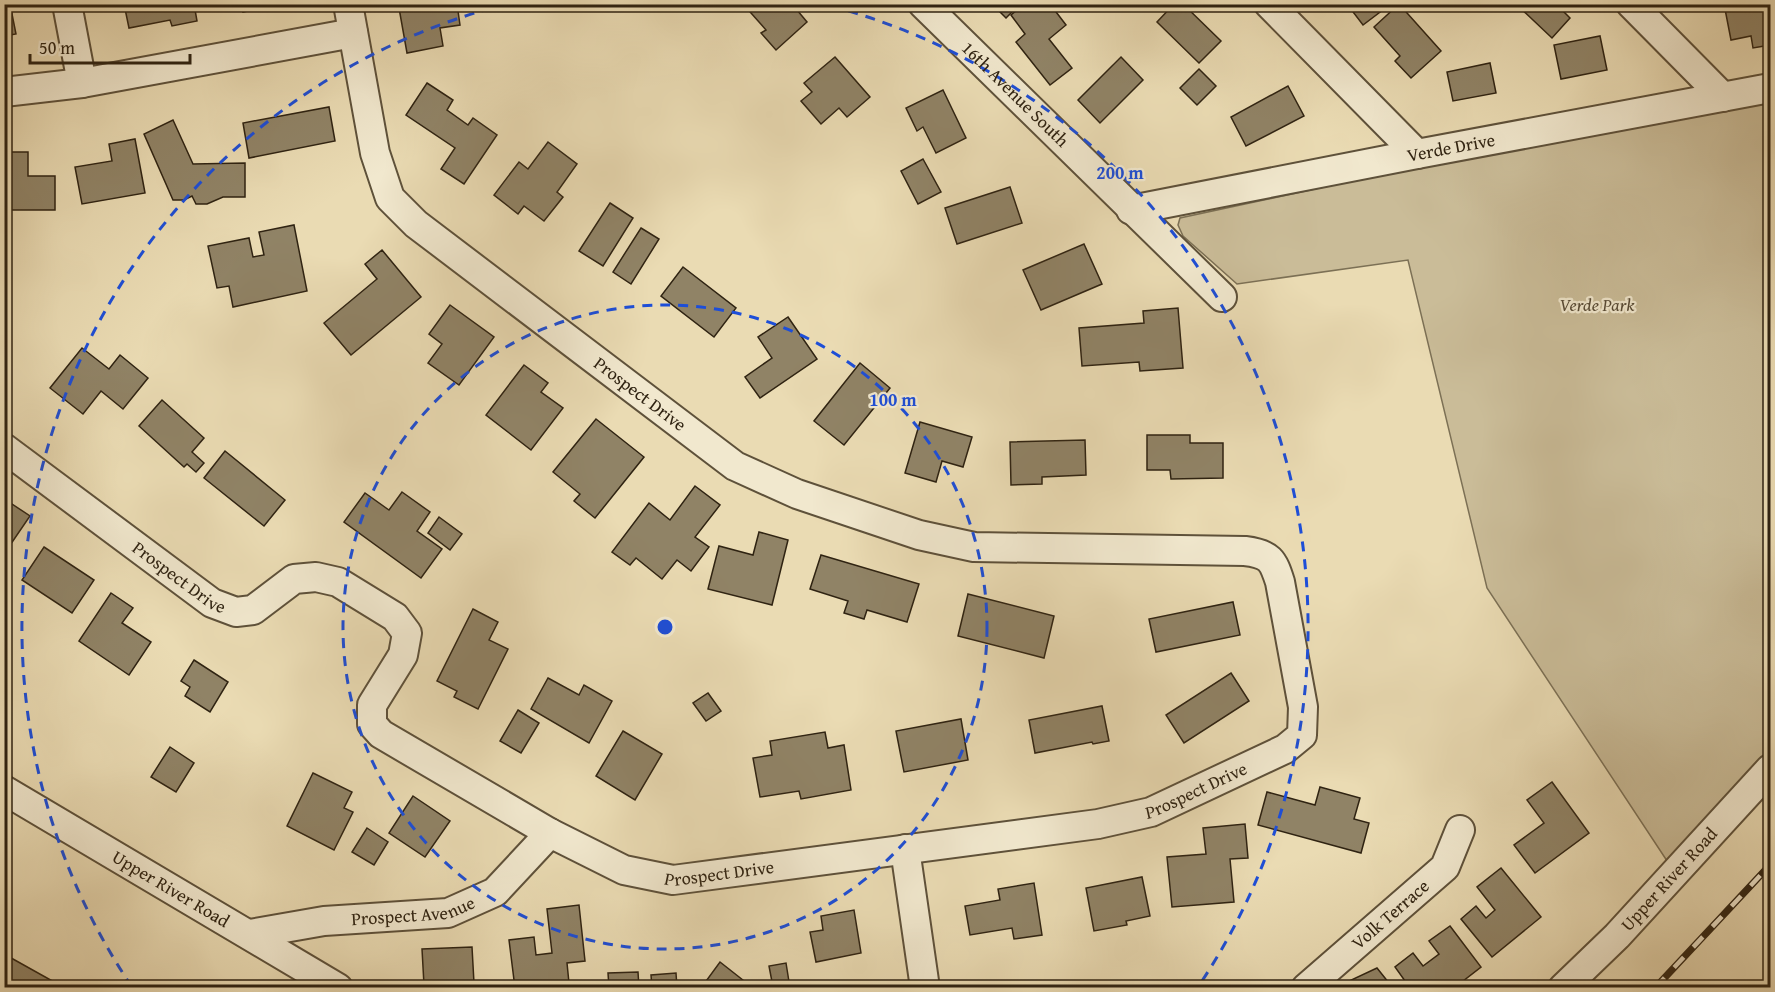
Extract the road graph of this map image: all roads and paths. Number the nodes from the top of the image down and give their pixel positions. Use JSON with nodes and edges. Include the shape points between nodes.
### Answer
{"nodes":[{"id":1,"x":67,"y":4,"type":"edge"},
{"id":2,"x":348,"y":4,"type":"edge"},
{"id":3,"x":923,"y":4,"type":"edge"},
{"id":4,"x":1269,"y":4,"type":"edge"},
{"id":5,"x":1631,"y":4,"type":"edge"},
{"id":6,"x":353,"y":33,"type":"junction"},
{"id":7,"x":82,"y":82,"type":"junction"},
{"id":8,"x":1770,"y":88,"type":"edge"},
{"id":9,"x":4,"y":92,"type":"edge"},
{"id":10,"x":1723,"y":98,"type":"junction"},
{"id":11,"x":1417,"y":153,"type":"junction"},
{"id":12,"x":1131,"y":210,"type":"junction"},
{"id":13,"x":1222,"y":297,"type":"dead end"},
{"id":14,"x":4,"y":448,"type":"edge"},
{"id":15,"x":1770,"y":769,"type":"edge"},
{"id":16,"x":4,"y":790,"type":"edge"},
{"id":17,"x":1460,"y":830,"type":"dead end"},
{"id":18,"x":550,"y":833,"type":"junction"},
{"id":19,"x":905,"y":849,"type":"junction"},
{"id":20,"x":250,"y":934,"type":"junction"},
{"id":21,"x":338,"y":987,"type":"edge"},
{"id":22,"x":925,"y":987,"type":"edge"},
{"id":23,"x":1306,"y":987,"type":"edge"},
{"id":24,"x":1563,"y":987,"type":"edge"}],
"edges":[{"from":1,"to":7,"type":"street"},
{"from":2,"to":6,"type":"street","name":"Prospect Drive"},
{"from":3,"to":12,"type":"street","name":"16th Avenue South"},
{"from":4,"to":11,"type":"street"},
{"from":5,"to":10,"type":"street"},
{"from":6,"to":7,"type":"street"},
{"from":6,"to":19,"type":"street","name":"Prospect Drive","via":[[375,153],[390,198],[416,224],[735,466],[852,513],[919,535],[974,547],[1245,551],[1262,553],[1274,565],[1304,707],[1302,735],[1285,749],[1151,812],[1098,824]]},
{"from":7,"to":9,"type":"street"},
{"from":8,"to":10,"type":"street","name":"Verde Drive"},
{"from":10,"to":11,"type":"street","name":"Verde Drive"},
{"from":11,"to":12,"type":"street","name":"Verde Drive"},
{"from":12,"to":13,"type":"street","name":"16th Avenue South"},
{"from":14,"to":18,"type":"street","name":"Prospect Drive","via":[[212,603],[236,612],[253,610],[294,579],[316,577],[338,582],[395,617],[406,633],[403,655],[372,705],[372,724],[381,734]]},
{"from":15,"to":24,"type":"street","name":"Upper River Road","via":[[1617,936]]},
{"from":16,"to":20,"type":"street","name":"Upper River Road"},
{"from":17,"to":23,"type":"street","name":"Volk Terrace","via":[[1445,867]]},
{"from":18,"to":19,"type":"street","name":"Prospect Drive","via":[[624,870],[673,880]]},
{"from":18,"to":20,"type":"street","name":"Prospect Avenue","via":[[495,892],[448,913],[324,921]]},
{"from":19,"to":22,"type":"street"},
{"from":20,"to":21,"type":"street","name":"Upper River Road"}]}
